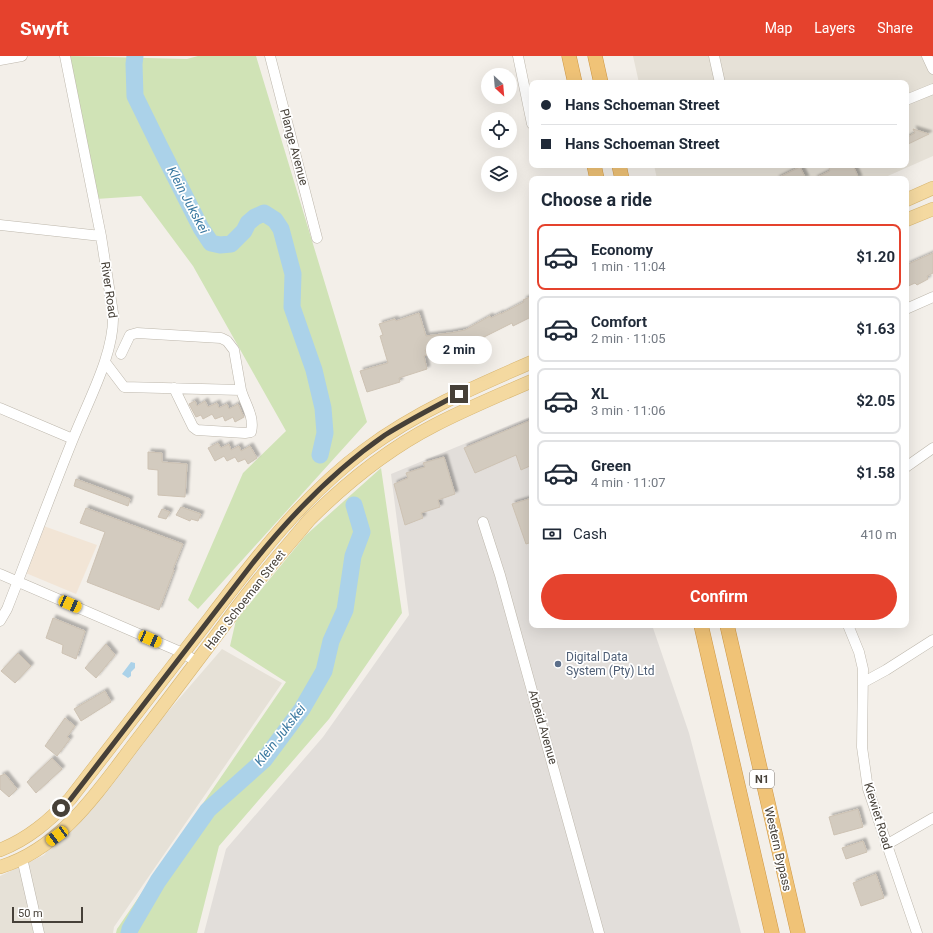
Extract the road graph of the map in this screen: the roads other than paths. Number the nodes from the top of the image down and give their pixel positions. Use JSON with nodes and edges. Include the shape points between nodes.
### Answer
{"nodes":[{"id":1,"x":22,"y":56,"type":"edge"},
{"id":2,"x":65,"y":56,"type":"edge"},
{"id":3,"x":270,"y":56,"type":"edge"},
{"id":4,"x":518,"y":56,"type":"edge"},
{"id":5,"x":569,"y":56,"type":"edge"},
{"id":6,"x":595,"y":56,"type":"edge"},
{"id":7,"x":714,"y":56,"type":"edge"},
{"id":8,"x":927,"y":56,"type":"edge"},
{"id":9,"x":0,"y":60,"type":"edge"},
{"id":10,"x":933,"y":69,"type":"edge"},
{"id":11,"x":574,"y":80,"type":"edge"},
{"id":12,"x":600,"y":80,"type":"edge"},
{"id":13,"x":719,"y":80,"type":"edge"},
{"id":14,"x":933,"y":89,"type":"edge"},
{"id":15,"x":909,"y":99,"type":"edge"},
{"id":16,"x":529,"y":109,"type":"edge"},
{"id":17,"x":933,"y":188,"type":"edge"},
{"id":18,"x":909,"y":199,"type":"edge"},
{"id":19,"x":933,"y":209,"type":"edge"},
{"id":20,"x":909,"y":219,"type":"edge"},
{"id":21,"x":0,"y":226,"type":"edge"},
{"id":22,"x":101,"y":236,"type":"junction"},
{"id":23,"x":318,"y":238,"type":"dead end"},
{"id":24,"x":933,"y":298,"type":"edge"},
{"id":25,"x":909,"y":308,"type":"edge"},
{"id":26,"x":120,"y":354,"type":"dead end"},
{"id":27,"x":105,"y":362,"type":"junction"},
{"id":28,"x":529,"y":363,"type":"edge"},
{"id":29,"x":529,"y":382,"type":"edge"},
{"id":30,"x":174,"y":388,"type":"junction"},
{"id":31,"x":241,"y":390,"type":"junction"},
{"id":32,"x":0,"y":408,"type":"edge"},
{"id":33,"x":73,"y":439,"type":"junction"},
{"id":34,"x":933,"y":448,"type":"edge"},
{"id":35,"x":909,"y":465,"type":"edge"},
{"id":36,"x":483,"y":522,"type":"dead end"},
{"id":37,"x":0,"y":574,"type":"edge"},
{"id":38,"x":17,"y":582,"type":"junction"},
{"id":39,"x":0,"y":621,"type":"edge"},
{"id":40,"x":702,"y":628,"type":"edge"},
{"id":41,"x":728,"y":628,"type":"edge"},
{"id":42,"x":849,"y":628,"type":"edge"},
{"id":43,"x":933,"y":640,"type":"edge"},
{"id":44,"x":183,"y":653,"type":"junction"},
{"id":45,"x":197,"y":662,"type":"junction"},
{"id":46,"x":864,"y":682,"type":"junction"},
{"id":47,"x":933,"y":818,"type":"edge"},
{"id":48,"x":886,"y":845,"type":"junction"},
{"id":49,"x":0,"y":850,"type":"edge"},
{"id":50,"x":22,"y":858,"type":"junction"},
{"id":51,"x":0,"y":867,"type":"edge"},
{"id":52,"x":39,"y":933,"type":"edge"},
{"id":53,"x":599,"y":933,"type":"edge"},
{"id":54,"x":772,"y":933,"type":"edge"},
{"id":55,"x":798,"y":933,"type":"edge"},
{"id":56,"x":917,"y":933,"type":"edge"}],
"edges":[{"from":1,"to":9,"type":"street"},
{"from":2,"to":22,"type":"street","name":"River Road"},
{"from":3,"to":23,"type":"street","name":"Plange Avenue"},
{"from":4,"to":16,"type":"street"},
{"from":5,"to":11,"type":"highway"},
{"from":6,"to":12,"type":"highway"},
{"from":7,"to":13,"type":"street"},
{"from":8,"to":10,"type":"street"},
{"from":14,"to":15,"type":"street"},
{"from":17,"to":18,"type":"main road"},
{"from":19,"to":20,"type":"main road"},
{"from":21,"to":22,"type":"street"},
{"from":22,"to":27,"type":"street","name":"River Road","via":[[114,319]]},
{"from":24,"to":25,"type":"street"},
{"from":26,"to":31,"type":"street","via":[[130,335],[137,333],[221,338],[234,350]]},
{"from":27,"to":30,"type":"street","via":[[124,387]]},
{"from":27,"to":33,"type":"street","name":"River Road"},
{"from":28,"to":44,"type":"main road","name":"Hans Schoeman Street","via":[[428,410],[364,450],[319,488],[276,534]]},
{"from":29,"to":45,"type":"main road","name":"Hans Schoeman Street","via":[[434,425],[375,462],[347,484],[310,520],[237,607]]},
{"from":30,"to":31,"type":"street"},
{"from":30,"to":31,"type":"street","via":[[193,427],[197,430],[251,432],[253,425],[250,412]]},
{"from":32,"to":33,"type":"street"},
{"from":33,"to":38,"type":"street","name":"River Road"},
{"from":34,"to":35,"type":"street"},
{"from":36,"to":53,"type":"street","name":"Arbeid Avenue"},
{"from":37,"to":38,"type":"street"},
{"from":38,"to":39,"type":"street","name":"River Road"},
{"from":38,"to":44,"type":"street"},
{"from":40,"to":54,"type":"highway","name":"Western Bypass","number":"N1"},
{"from":41,"to":55,"type":"highway","name":"Western Bypass","number":"N1"},
{"from":42,"to":46,"type":"street","name":"Kiewiet Road","via":[[862,660]]},
{"from":43,"to":46,"type":"street"},
{"from":44,"to":45,"type":"street"},
{"from":44,"to":49,"type":"main road","name":"Hans Schoeman Street","via":[[70,800],[41,827]]},
{"from":45,"to":50,"type":"main road","name":"Hans Schoeman Street","via":[[73,821],[47,843]]},
{"from":46,"to":48,"type":"street","name":"Kiewiet Road","via":[[862,747],[866,778]]},
{"from":47,"to":48,"type":"street"},
{"from":48,"to":56,"type":"street","name":"Kiewiet Road"},
{"from":50,"to":51,"type":"main road","name":"Hans Schoeman Street"},
{"from":50,"to":52,"type":"street"}]}
